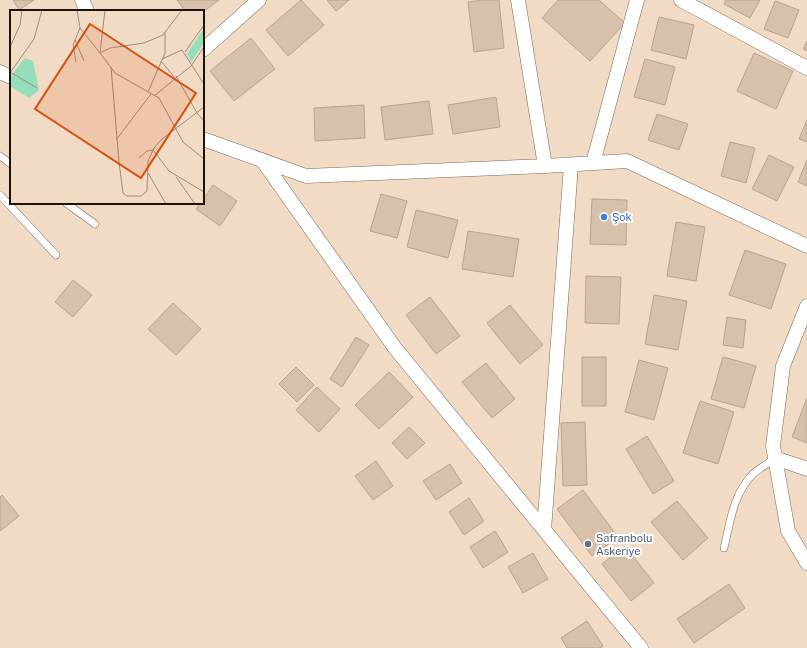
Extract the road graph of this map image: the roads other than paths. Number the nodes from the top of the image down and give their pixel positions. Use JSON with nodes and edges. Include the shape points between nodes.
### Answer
{"nodes":[{"id":1,"x":82,"y":0,"type":"edge"},
{"id":2,"x":259,"y":0,"type":"edge"},
{"id":3,"x":518,"y":0,"type":"edge"},
{"id":4,"x":637,"y":0,"type":"edge"},
{"id":5,"x":680,"y":0,"type":"edge"},
{"id":6,"x":87,"y":10,"type":"edge"},
{"id":7,"x":204,"y":49,"type":"edge"},
{"id":8,"x":807,"y":68,"type":"edge"},
{"id":9,"x":0,"y":72,"type":"edge"},
{"id":10,"x":10,"y":77,"type":"edge"},
{"id":11,"x":204,"y":139,"type":"edge"},
{"id":12,"x":0,"y":156,"type":"edge"},
{"id":13,"x":262,"y":160,"type":"junction"},
{"id":14,"x":10,"y":163,"type":"edge"},
{"id":15,"x":593,"y":163,"type":"junction"},
{"id":16,"x":571,"y":164,"type":"junction"},
{"id":17,"x":545,"y":166,"type":"junction"},
{"id":18,"x":0,"y":195,"type":"edge"},
{"id":19,"x":67,"y":204,"type":"edge"},
{"id":20,"x":95,"y":224,"type":"dead end"},
{"id":21,"x":807,"y":246,"type":"edge"},
{"id":22,"x":56,"y":255,"type":"dead end"},
{"id":23,"x":807,"y":306,"type":"edge"},
{"id":24,"x":775,"y":458,"type":"junction"},
{"id":25,"x":807,"y":470,"type":"edge"},
{"id":26,"x":544,"y":530,"type":"junction"},
{"id":27,"x":724,"y":548,"type":"dead end"},
{"id":28,"x":807,"y":563,"type":"edge"},
{"id":29,"x":641,"y":648,"type":"edge"}],
"edges":[{"from":1,"to":6,"type":"street"},
{"from":2,"to":7,"type":"street"},
{"from":3,"to":17,"type":"street"},
{"from":4,"to":15,"type":"street"},
{"from":5,"to":8,"type":"street"},
{"from":9,"to":10,"type":"street"},
{"from":11,"to":13,"type":"street"},
{"from":12,"to":14,"type":"lane"},
{"from":13,"to":17,"type":"street","via":[[306,176]]},
{"from":13,"to":26,"type":"street","via":[[395,348]]},
{"from":15,"to":16,"type":"street"},
{"from":15,"to":21,"type":"street","via":[[627,161]]},
{"from":16,"to":17,"type":"street"},
{"from":16,"to":26,"type":"street"},
{"from":18,"to":22,"type":"lane"},
{"from":19,"to":20,"type":"lane"},
{"from":23,"to":24,"type":"street","via":[[782,366],[773,446]]},
{"from":24,"to":25,"type":"street"},
{"from":24,"to":27,"type":"lane","via":[[753,474],[745,484],[734,504]]},
{"from":24,"to":28,"type":"street","via":[[788,531]]},
{"from":26,"to":29,"type":"street"}]}
